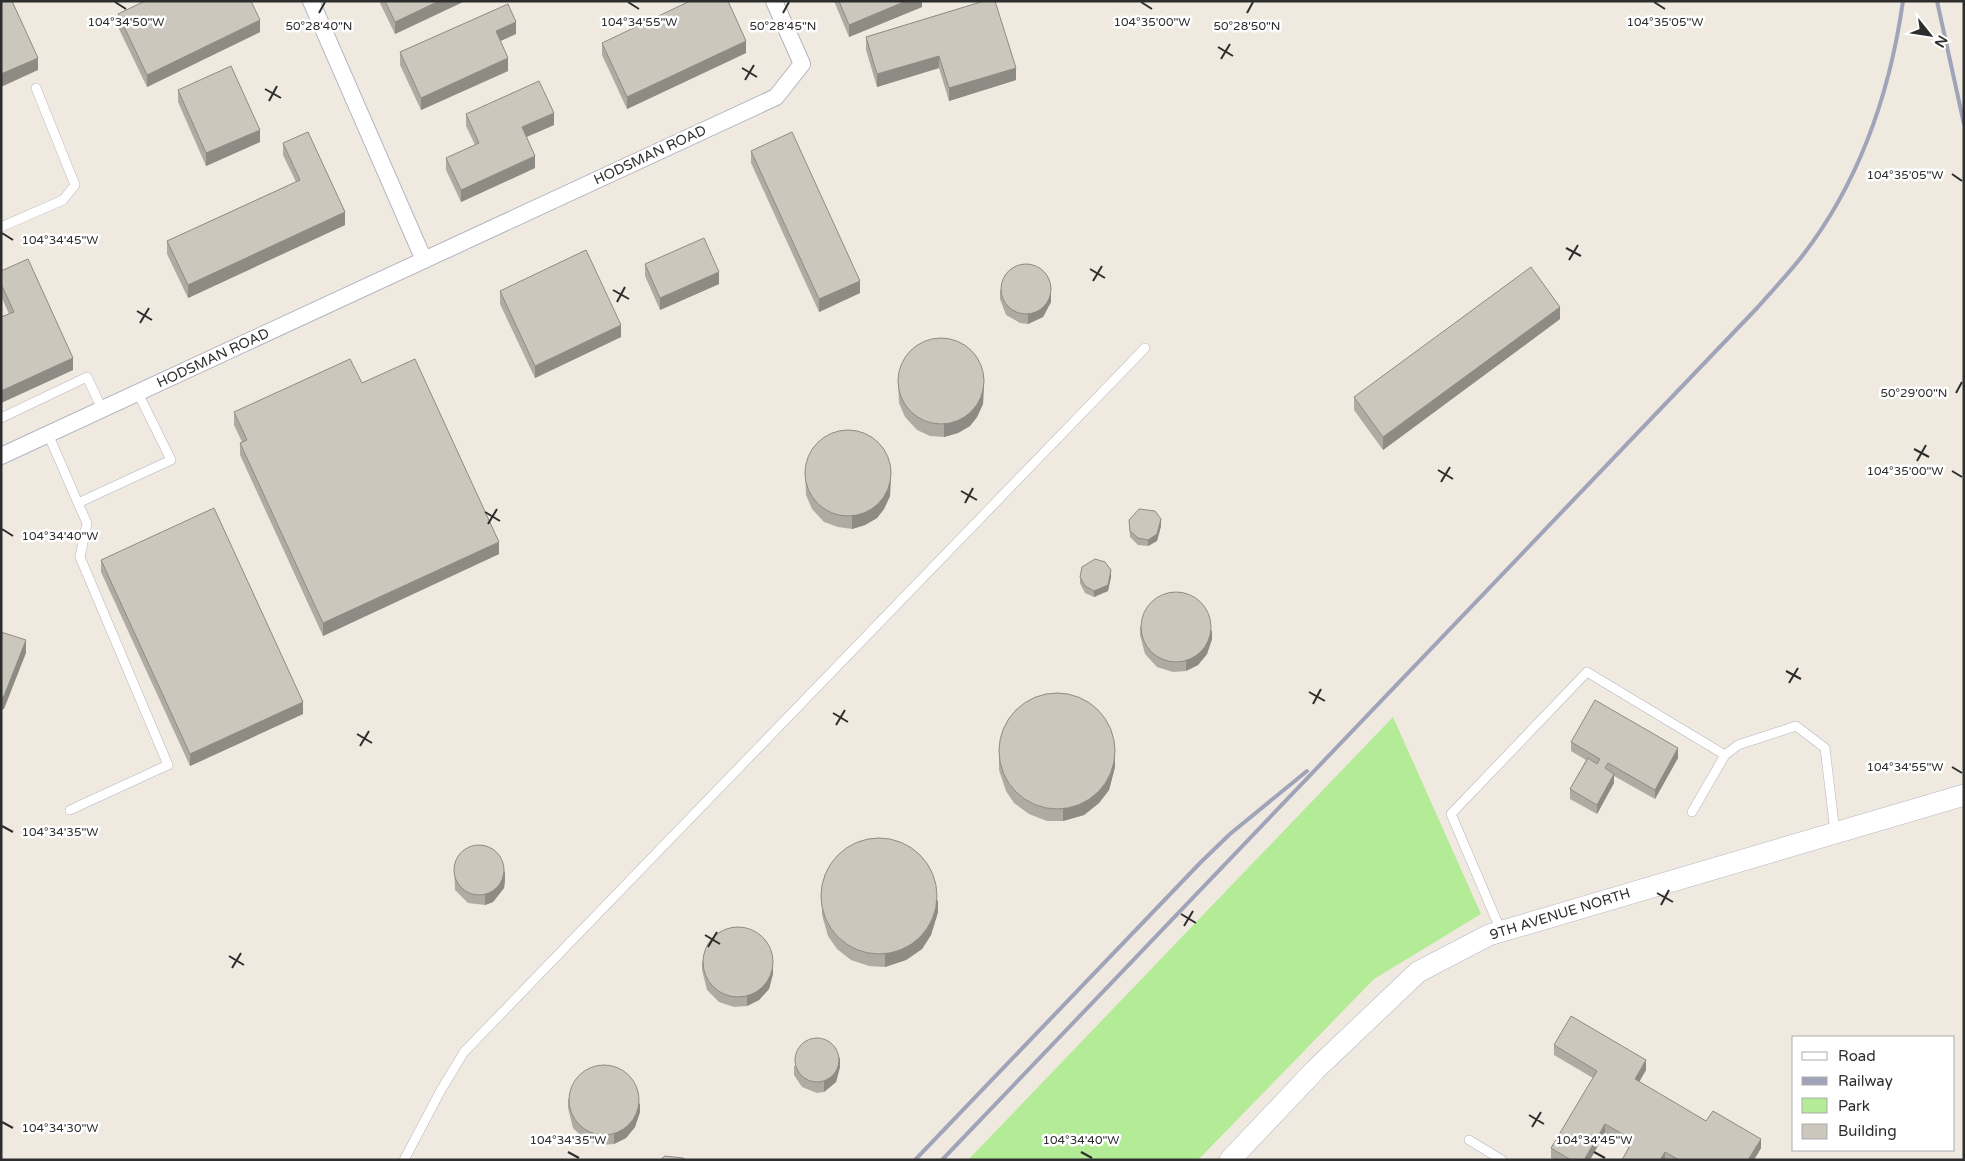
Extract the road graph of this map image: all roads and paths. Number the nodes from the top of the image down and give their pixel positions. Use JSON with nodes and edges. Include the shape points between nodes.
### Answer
{"nodes":[{"id":1,"x":311,"y":1,"type":"edge"},
{"id":2,"x":774,"y":1,"type":"edge"},
{"id":3,"x":36,"y":88,"type":"dead end"},
{"id":4,"x":1,"y":227,"type":"edge"},
{"id":5,"x":424,"y":260,"type":"junction"},
{"id":6,"x":1145,"y":348,"type":"dead end"},
{"id":7,"x":138,"y":393,"type":"junction"},
{"id":8,"x":102,"y":409,"type":"junction"},
{"id":9,"x":1,"y":418,"type":"edge"},
{"id":10,"x":48,"y":434,"type":"junction"},
{"id":11,"x":1,"y":456,"type":"edge"},
{"id":12,"x":78,"y":503,"type":"junction"},
{"id":13,"x":1725,"y":755,"type":"junction"},
{"id":14,"x":1964,"y":795,"type":"edge"},
{"id":15,"x":70,"y":810,"type":"dead end"},
{"id":16,"x":1692,"y":812,"type":"dead end"},
{"id":17,"x":1835,"y":833,"type":"junction"},
{"id":18,"x":1501,"y":931,"type":"junction"},
{"id":19,"x":1469,"y":1140,"type":"dead end"},
{"id":20,"x":404,"y":1160,"type":"edge"},
{"id":21,"x":1230,"y":1160,"type":"edge"},
{"id":22,"x":1502,"y":1160,"type":"edge"}],
"edges":[{"from":1,"to":5,"type":"street"},
{"from":2,"to":5,"type":"street","name":"HODSMAN ROAD","via":[[802,64],[776,97]]},
{"from":3,"to":4,"type":"lane","via":[[74,185],[63,200]]},
{"from":5,"to":7,"type":"street","name":"HODSMAN ROAD"},
{"from":6,"to":20,"type":"lane","via":[[464,1052]]},
{"from":7,"to":8,"type":"street","name":"HODSMAN ROAD"},
{"from":7,"to":12,"type":"lane","via":[[171,460]]},
{"from":8,"to":9,"type":"lane","via":[[87,377]]},
{"from":8,"to":10,"type":"street","name":"HODSMAN ROAD"},
{"from":10,"to":11,"type":"street","name":"HODSMAN ROAD"},
{"from":10,"to":12,"type":"lane"},
{"from":12,"to":15,"type":"lane","via":[[87,523],[80,557],[168,765]]},
{"from":13,"to":16,"type":"lane"},
{"from":13,"to":17,"type":"lane","via":[[1738,745],[1796,726],[1825,748]]},
{"from":13,"to":18,"type":"lane","via":[[1587,672],[1451,814]]},
{"from":14,"to":17,"type":"street","name":"9TH AVENUE NORTH"},
{"from":17,"to":18,"type":"street","name":"9TH AVENUE NORTH"},
{"from":18,"to":21,"type":"street","name":"9TH AVENUE NORTH","via":[[1418,972],[1316,1069]]},
{"from":19,"to":22,"type":"lane"}]}
